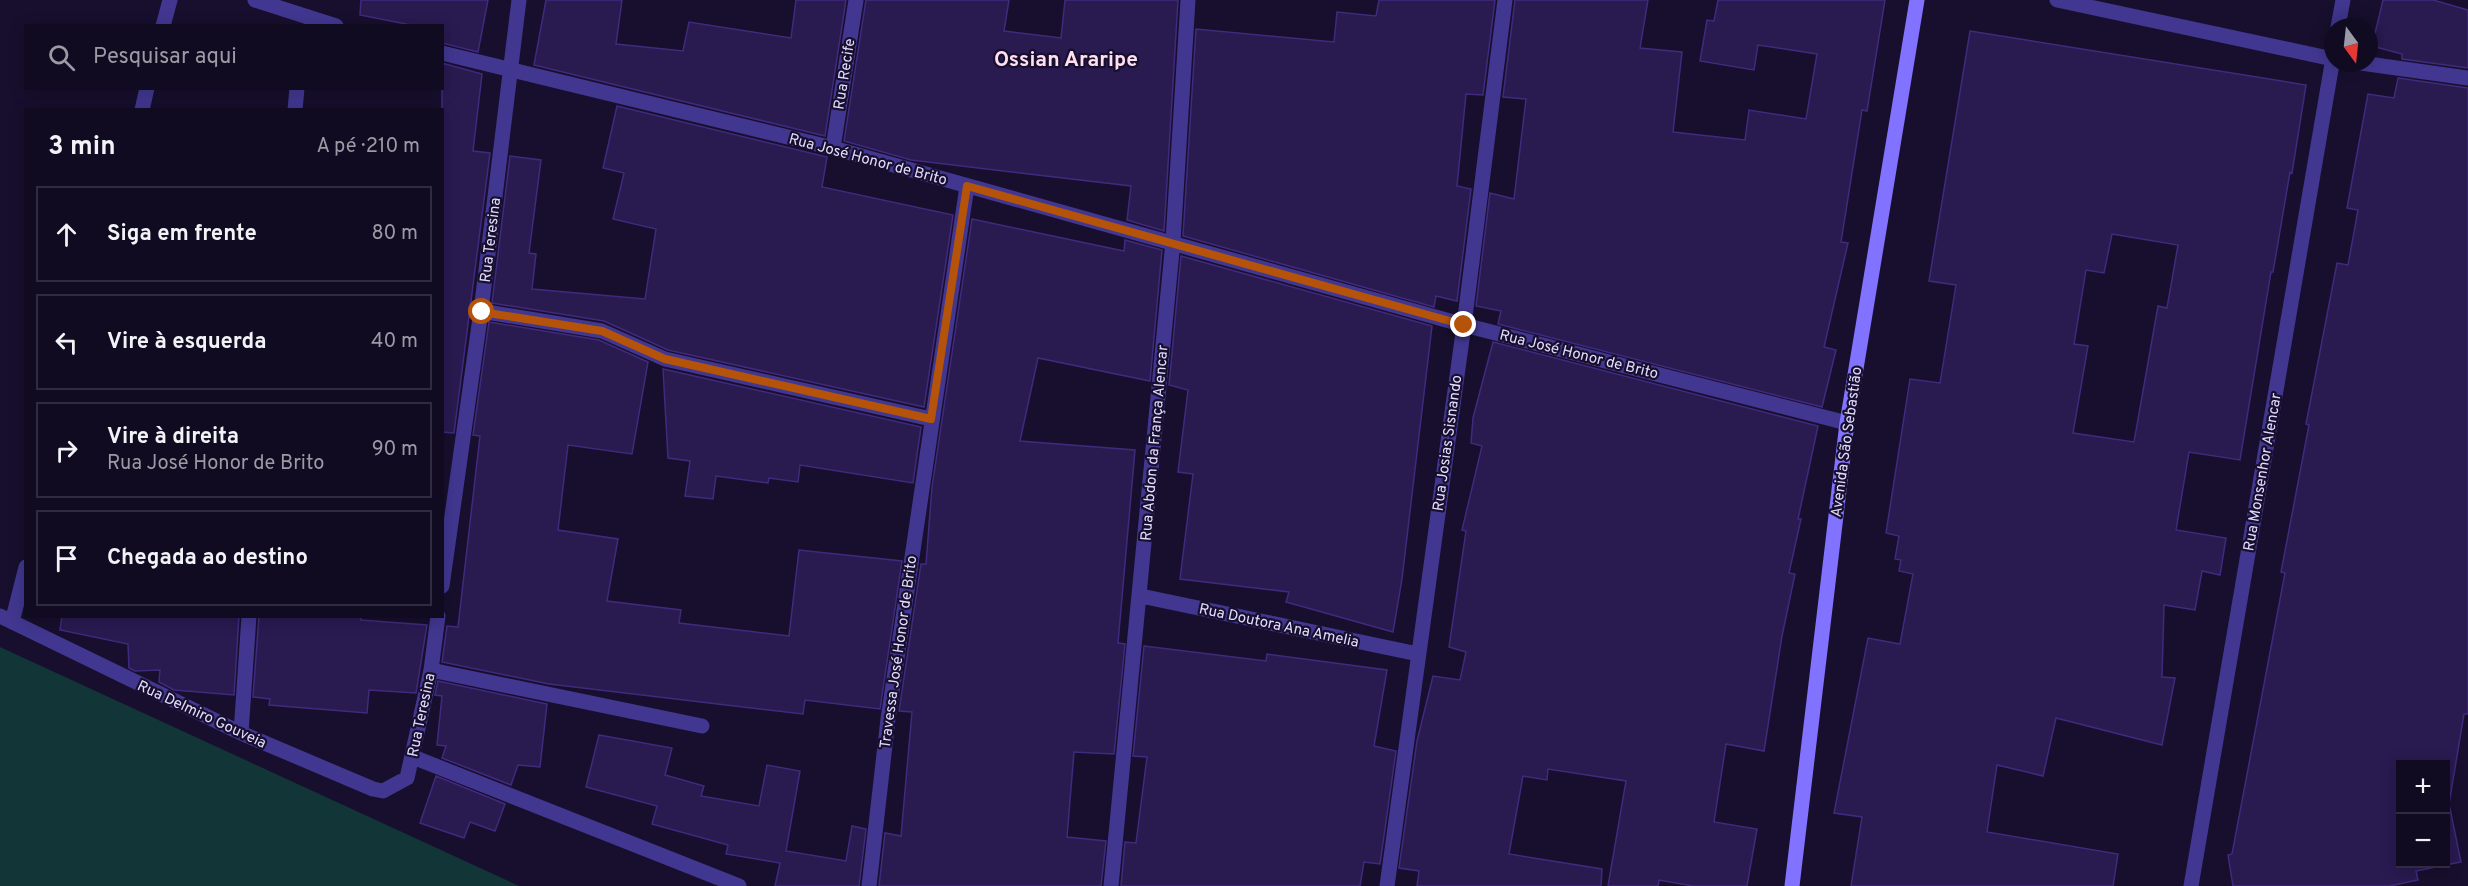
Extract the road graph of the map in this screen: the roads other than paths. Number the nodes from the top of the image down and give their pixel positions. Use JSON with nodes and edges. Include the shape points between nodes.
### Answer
{"nodes":[{"id":1,"x":170,"y":0,"type":"edge"},
{"id":2,"x":255,"y":0,"type":"edge"},
{"id":3,"x":519,"y":0,"type":"edge"},
{"id":4,"x":856,"y":0,"type":"edge"},
{"id":5,"x":1188,"y":0,"type":"edge"},
{"id":6,"x":1505,"y":0,"type":"edge"},
{"id":7,"x":1917,"y":0,"type":"edge"},
{"id":8,"x":2057,"y":0,"type":"edge"},
{"id":9,"x":2343,"y":0,"type":"edge"},
{"id":10,"x":2340,"y":18,"type":"edge"},
{"id":11,"x":306,"y":22,"type":"edge"},
{"id":12,"x":164,"y":24,"type":"edge"},
{"id":13,"x":321,"y":24,"type":"edge"},
{"id":14,"x":444,"y":54,"type":"edge"},
{"id":15,"x":2324,"y":57,"type":"edge"},
{"id":16,"x":2378,"y":65,"type":"edge"},
{"id":17,"x":511,"y":71,"type":"junction"},
{"id":18,"x":2331,"y":72,"type":"edge"},
{"id":19,"x":2468,"y":78,"type":"edge"},
{"id":20,"x":147,"y":90,"type":"edge"},
{"id":21,"x":297,"y":90,"type":"edge"},
{"id":22,"x":142,"y":108,"type":"edge"},
{"id":23,"x":295,"y":108,"type":"edge"},
{"id":24,"x":833,"y":148,"type":"junction"},
{"id":25,"x":967,"y":186,"type":"junction"},
{"id":26,"x":1173,"y":241,"type":"junction"},
{"id":27,"x":482,"y":312,"type":"junction"},
{"id":28,"x":1464,"y":325,"type":"junction"},
{"id":29,"x":931,"y":419,"type":"junction"},
{"id":30,"x":1847,"y":423,"type":"junction"},
{"id":31,"x":24,"y":572,"type":"edge"},
{"id":32,"x":444,"y":572,"type":"edge"},
{"id":33,"x":1141,"y":596,"type":"junction"},
{"id":34,"x":249,"y":618,"type":"edge"},
{"id":35,"x":438,"y":618,"type":"edge"},
{"id":36,"x":6,"y":619,"type":"edge"},
{"id":37,"x":1418,"y":654,"type":"junction"},
{"id":38,"x":430,"y":670,"type":"junction"},
{"id":39,"x":702,"y":726,"type":"dead end"},
{"id":40,"x":241,"y":733,"type":"junction"},
{"id":41,"x":413,"y":757,"type":"junction"},
{"id":42,"x":407,"y":778,"type":"joint"},
{"id":43,"x":739,"y":886,"type":"edge"},
{"id":44,"x":869,"y":886,"type":"edge"},
{"id":45,"x":1111,"y":886,"type":"edge"},
{"id":46,"x":1387,"y":886,"type":"edge"},
{"id":47,"x":1792,"y":886,"type":"edge"},
{"id":48,"x":2191,"y":886,"type":"edge"}],
"edges":[{"from":1,"to":12,"type":"street"},
{"from":2,"to":11,"type":"street"},
{"from":3,"to":17,"type":"street","name":"Rua Teresina"},
{"from":4,"to":24,"type":"street","name":"Rua Recife"},
{"from":5,"to":26,"type":"street","name":"Rua Abdon da França Alencar"},
{"from":6,"to":28,"type":"street","name":"Rua Josias Sisnando"},
{"from":7,"to":30,"type":"street","name":"Avenida São Sebastião"},
{"from":8,"to":15,"type":"street"},
{"from":9,"to":10,"type":"street"},
{"from":11,"to":13,"type":"street"},
{"from":14,"to":17,"type":"street","name":"Rua José Honor de Brito"},
{"from":16,"to":19,"type":"street"},
{"from":17,"to":24,"type":"street","name":"Rua José Honor de Brito"},
{"from":17,"to":27,"type":"street","name":"Rua Teresina"},
{"from":18,"to":48,"type":"street","name":"Rua Monsenhor Alencar"},
{"from":20,"to":22,"type":"street"},
{"from":21,"to":23,"type":"street"},
{"from":24,"to":25,"type":"street","name":"Rua José Honor de Brito"},
{"from":25,"to":26,"type":"street","name":"Rua José Honor de Brito"},
{"from":25,"to":29,"type":"street","name":"Travessa José Honor de Brito"},
{"from":26,"to":28,"type":"street","name":"Rua José Honor de Brito"},
{"from":26,"to":33,"type":"street","name":"Rua Abdon da França Alencar"},
{"from":27,"to":29,"type":"street","via":[[602,331],[665,359]]},
{"from":27,"to":32,"type":"street","name":"Rua Teresina"},
{"from":28,"to":30,"type":"street","name":"Rua José Honor de Brito"},
{"from":28,"to":37,"type":"street","name":"Rua Josias Sisnando"},
{"from":29,"to":44,"type":"street","name":"Travessa José Honor de Brito","via":[[888,719]]},
{"from":30,"to":47,"type":"street","name":"Avenida São Sebastião"},
{"from":31,"to":36,"type":"street"},
{"from":33,"to":37,"type":"street","name":"Rua Doutora Ana Amelia"},
{"from":33,"to":45,"type":"street","name":"Rua Abdon da França Alencar"},
{"from":34,"to":40,"type":"street"},
{"from":35,"to":38,"type":"street","name":"Rua Teresina"},
{"from":36,"to":40,"type":"street","name":"Rua Delmiro Gouveia"},
{"from":37,"to":46,"type":"street","name":"Rua Josias Sisnando"},
{"from":38,"to":39,"type":"street"},
{"from":38,"to":41,"type":"street","name":"Rua Teresina"},
{"from":40,"to":42,"type":"street","name":"Rua Delmiro Gouveia","via":[[373,789],[383,791]]},
{"from":41,"to":42,"type":"street","name":"Rua Teresina"},
{"from":41,"to":43,"type":"street"}]}
